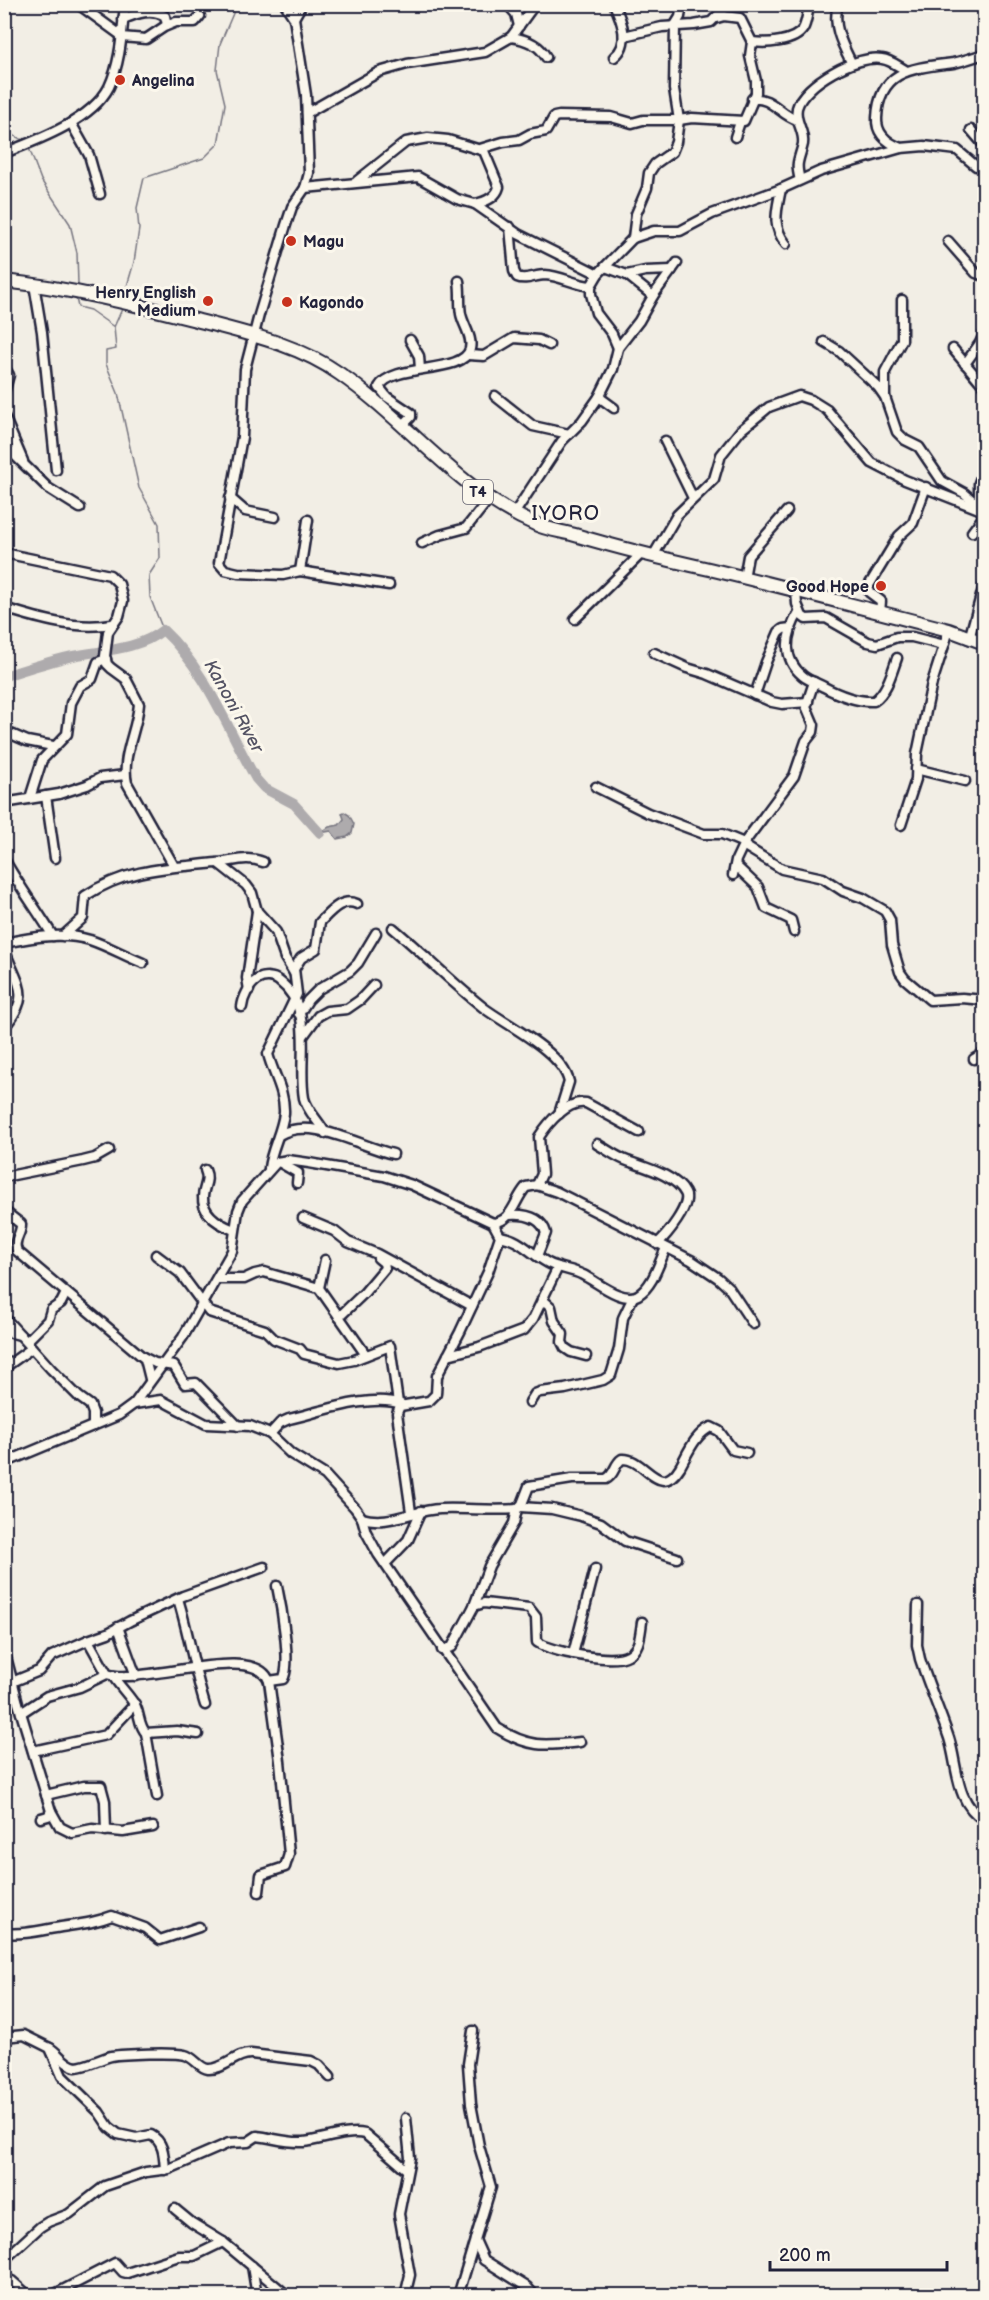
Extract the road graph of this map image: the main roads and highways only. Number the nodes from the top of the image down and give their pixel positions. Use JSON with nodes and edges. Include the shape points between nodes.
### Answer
{"nodes":[{"id":1,"x":4,"y":281,"type":"edge"},
{"id":2,"x":984,"y":643,"type":"edge"}],
"edges":[{"from":1,"to":2,"type":"highway","number":"T4","via":[[146,307],[286,347],[327,366],[355,386],[472,488],[548,530],[949,630]]}]}
